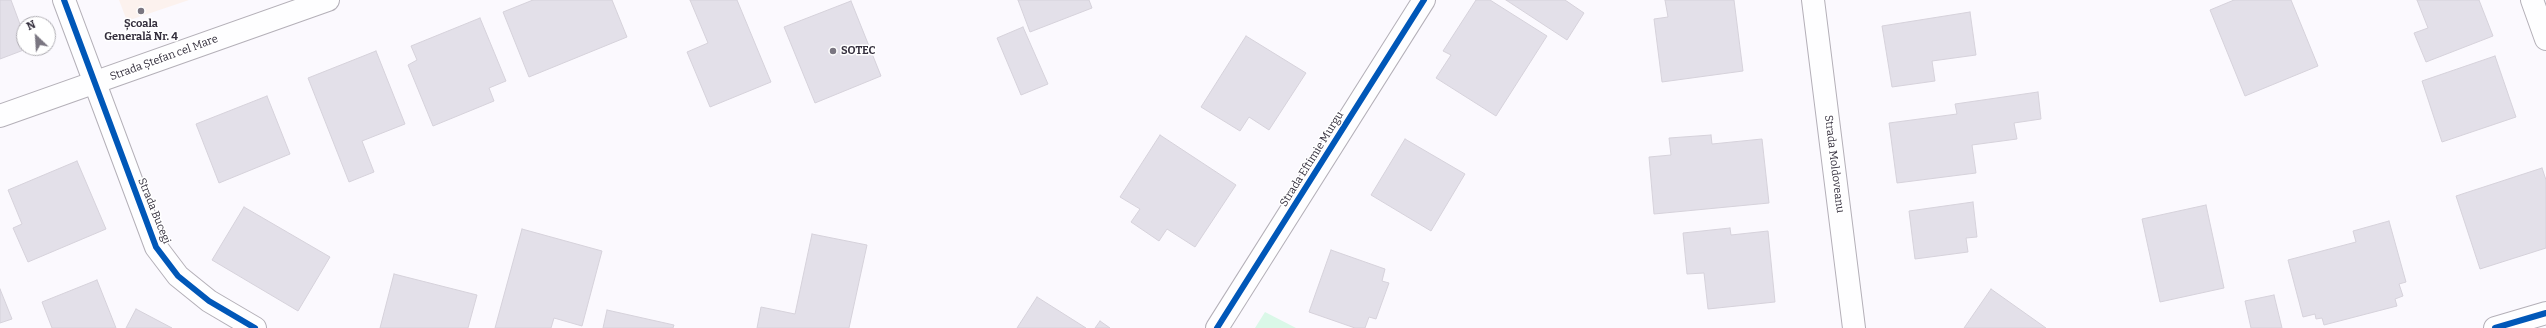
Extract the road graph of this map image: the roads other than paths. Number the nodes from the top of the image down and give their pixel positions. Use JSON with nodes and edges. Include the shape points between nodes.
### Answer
{"nodes":[{"id":1,"x":64,"y":0,"type":"edge"},
{"id":2,"x":328,"y":0,"type":"edge"},
{"id":3,"x":1424,"y":0,"type":"edge"},
{"id":4,"x":1814,"y":0,"type":"edge"},
{"id":5,"x":2532,"y":0,"type":"edge"},
{"id":6,"x":2546,"y":39,"type":"edge"},
{"id":7,"x":94,"y":83,"type":"junction"},
{"id":8,"x":0,"y":116,"type":"edge"},
{"id":9,"x":2546,"y":313,"type":"edge"},
{"id":10,"x":255,"y":328,"type":"edge"},
{"id":11,"x":1216,"y":328,"type":"edge"},
{"id":12,"x":1854,"y":328,"type":"edge"},
{"id":13,"x":2494,"y":328,"type":"edge"}],
"edges":[{"from":1,"to":7,"type":"street","name":"Strada Bucegi"},
{"from":2,"to":7,"type":"street","name":"Strada Ștefan cel Mare"},
{"from":3,"to":11,"type":"street","name":"Strada Eftimie Murgu"},
{"from":4,"to":12,"type":"street","name":"Strada Moldoveanu"},
{"from":5,"to":6,"type":"street"},
{"from":7,"to":8,"type":"street","name":"Strada Ștefan cel Mare"},
{"from":7,"to":10,"type":"street","name":"Strada Bucegi","via":[[156,247],[178,276],[209,300]]},
{"from":9,"to":13,"type":"street"}]}
